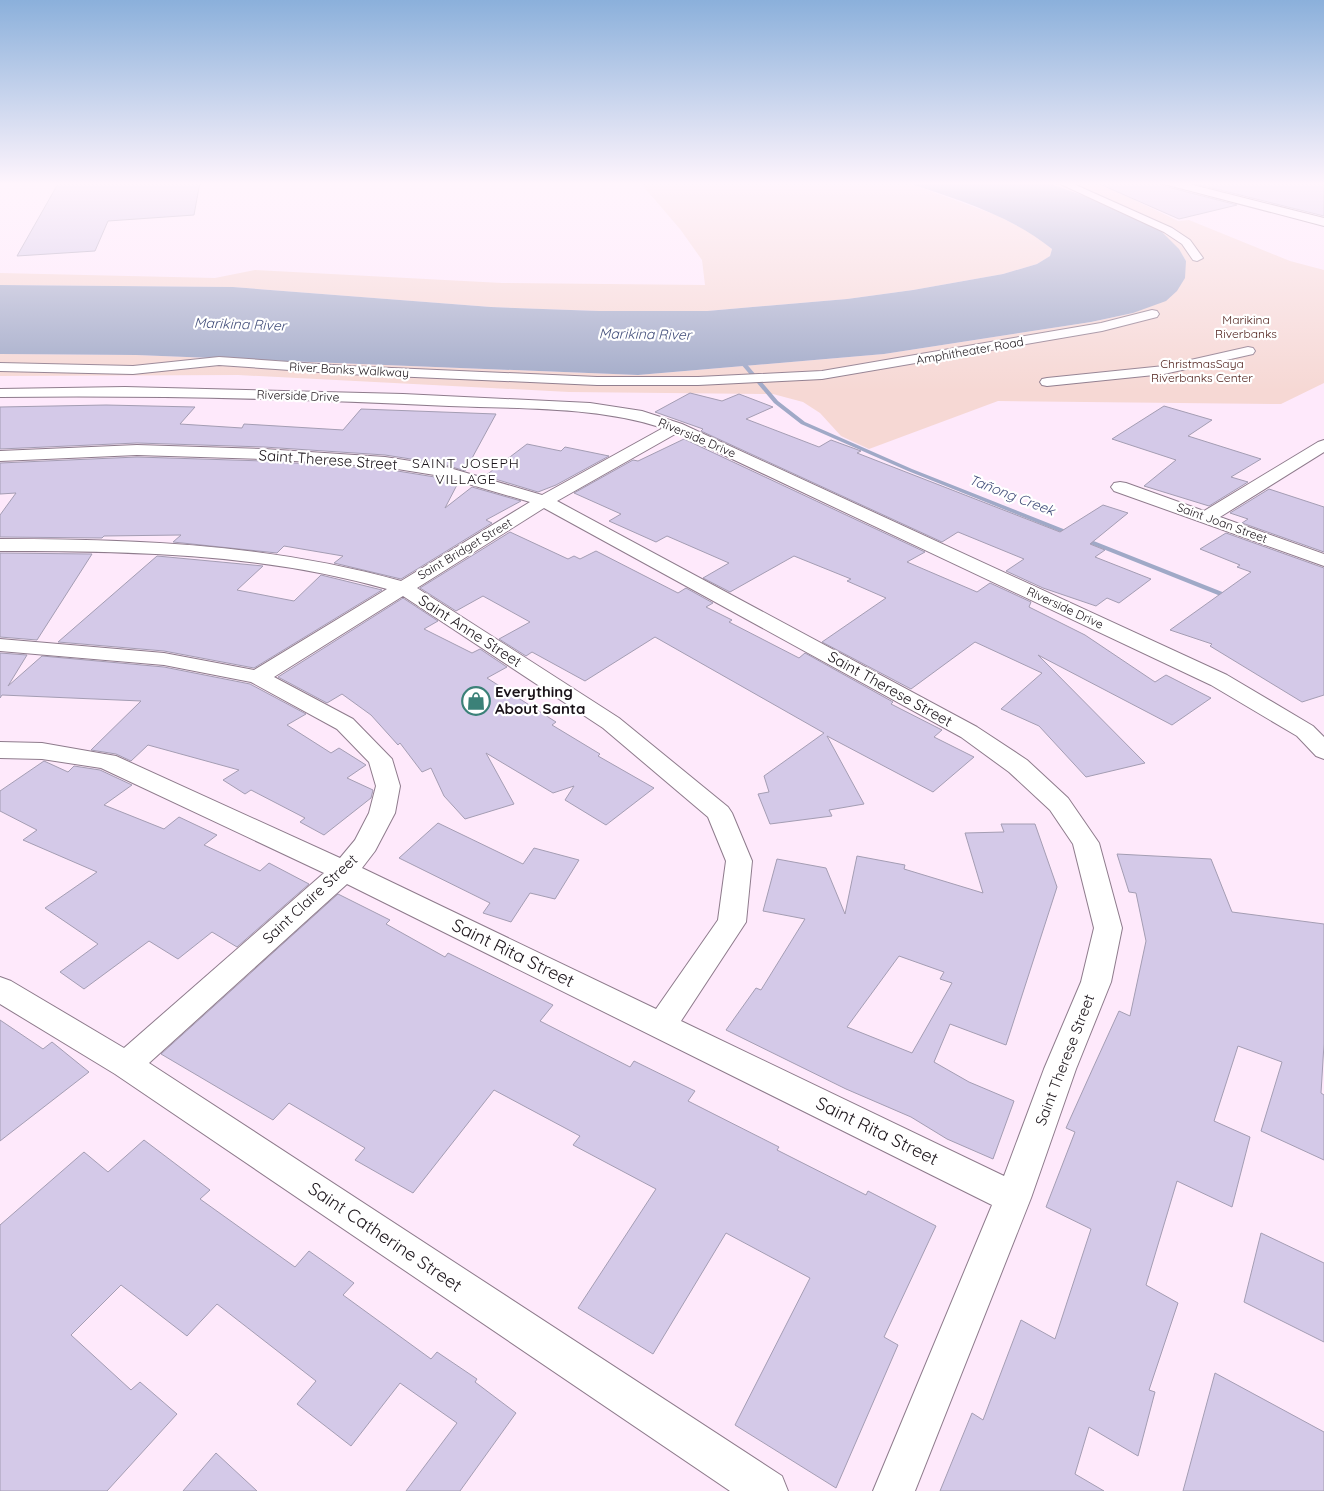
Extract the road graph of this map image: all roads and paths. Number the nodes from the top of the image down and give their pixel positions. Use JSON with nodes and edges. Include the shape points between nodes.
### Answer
{"nodes":[{"id":1,"x":1193,"y":252,"type":"edge"},
{"id":2,"x":1197,"y":258,"type":"dead end"},
{"id":3,"x":1152,"y":314,"type":"dead end"},
{"id":4,"x":1248,"y":351,"type":"dead end"},
{"id":5,"x":0,"y":367,"type":"edge"},
{"id":6,"x":698,"y":381,"type":"joint"},
{"id":7,"x":1047,"y":382,"type":"dead end"},
{"id":8,"x":0,"y":393,"type":"edge"},
{"id":9,"x":676,"y":426,"type":"junction"},
{"id":10,"x":1324,"y":446,"type":"edge"},
{"id":11,"x":0,"y":456,"type":"edge"},
{"id":12,"x":1120,"y":487,"type":"dead end"},
{"id":13,"x":544,"y":501,"type":"junction"},
{"id":14,"x":1207,"y":517,"type":"junction"},
{"id":15,"x":0,"y":545,"type":"edge"},
{"id":16,"x":1324,"y":560,"type":"edge"},
{"id":17,"x":402,"y":587,"type":"junction"},
{"id":18,"x":0,"y":645,"type":"edge"},
{"id":19,"x":258,"y":677,"type":"junction"},
{"id":20,"x":0,"y":750,"type":"edge"},
{"id":21,"x":1324,"y":751,"type":"edge"},
{"id":22,"x":344,"y":871,"type":"junction"},
{"id":23,"x":0,"y":989,"type":"edge"},
{"id":24,"x":661,"y":1026,"type":"junction"},
{"id":25,"x":126,"y":1066,"type":"junction"},
{"id":26,"x":1013,"y":1198,"type":"junction"},
{"id":27,"x":767,"y":1491,"type":"edge"},
{"id":28,"x":894,"y":1491,"type":"edge"}],
"edges":[{"from":1,"to":2,"type":"street"},
{"from":3,"to":6,"type":"street","name":"Amphitheater Road","via":[[1102,327],[822,375]]},
{"from":4,"to":7,"type":"street","via":[[1164,370]]},
{"from":5,"to":6,"type":"street","name":"River Banks Walkway","via":[[133,370],[219,361],[587,381]]},
{"from":8,"to":9,"type":"street","name":"Riverside Drive","via":[[125,391],[570,407],[642,416]]},
{"from":9,"to":13,"type":"street","name":"Saint Bridget Street"},
{"from":9,"to":21,"type":"street","name":"Riverside Drive","via":[[1219,680],[1305,731]]},
{"from":10,"to":14,"type":"street"},
{"from":11,"to":13,"type":"street","name":"Saint Therese Street","via":[[137,450],[385,462],[443,471]]},
{"from":12,"to":14,"type":"street","name":"Saint Joan Street"},
{"from":13,"to":17,"type":"street","name":"Saint Bridget Street"},
{"from":13,"to":26,"type":"street","name":"Saint Therese Street","via":[[969,732],[1018,766],[1059,804],[1086,843],[1108,928],[1096,982]]},
{"from":14,"to":16,"type":"street","name":"Saint Joan Street"},
{"from":15,"to":17,"type":"street","name":"Saint Anne Street","via":[[186,549],[340,571]]},
{"from":17,"to":19,"type":"street","name":"Saint Bridget Street"},
{"from":17,"to":24,"type":"street","name":"Saint Anne Street","via":[[611,722],[719,813],[739,861],[732,922]]},
{"from":18,"to":19,"type":"street","name":"Saint Claire Street","via":[[164,659]]},
{"from":19,"to":22,"type":"street","name":"Saint Claire Street","via":[[345,724],[380,759],[388,786],[382,813],[366,845]]},
{"from":20,"to":22,"type":"street","name":"Saint Rita Street","via":[[42,751],[107,761]]},
{"from":22,"to":24,"type":"street","name":"Saint Rita Street"},
{"from":22,"to":25,"type":"street","name":"Saint Claire Street"},
{"from":23,"to":25,"type":"street","name":"Saint Catherine Street"},
{"from":24,"to":26,"type":"street","name":"Saint Rita Street"},
{"from":25,"to":27,"type":"street","name":"Saint Catherine Street"},
{"from":26,"to":28,"type":"street","name":"Saint Therese Street"}]}
